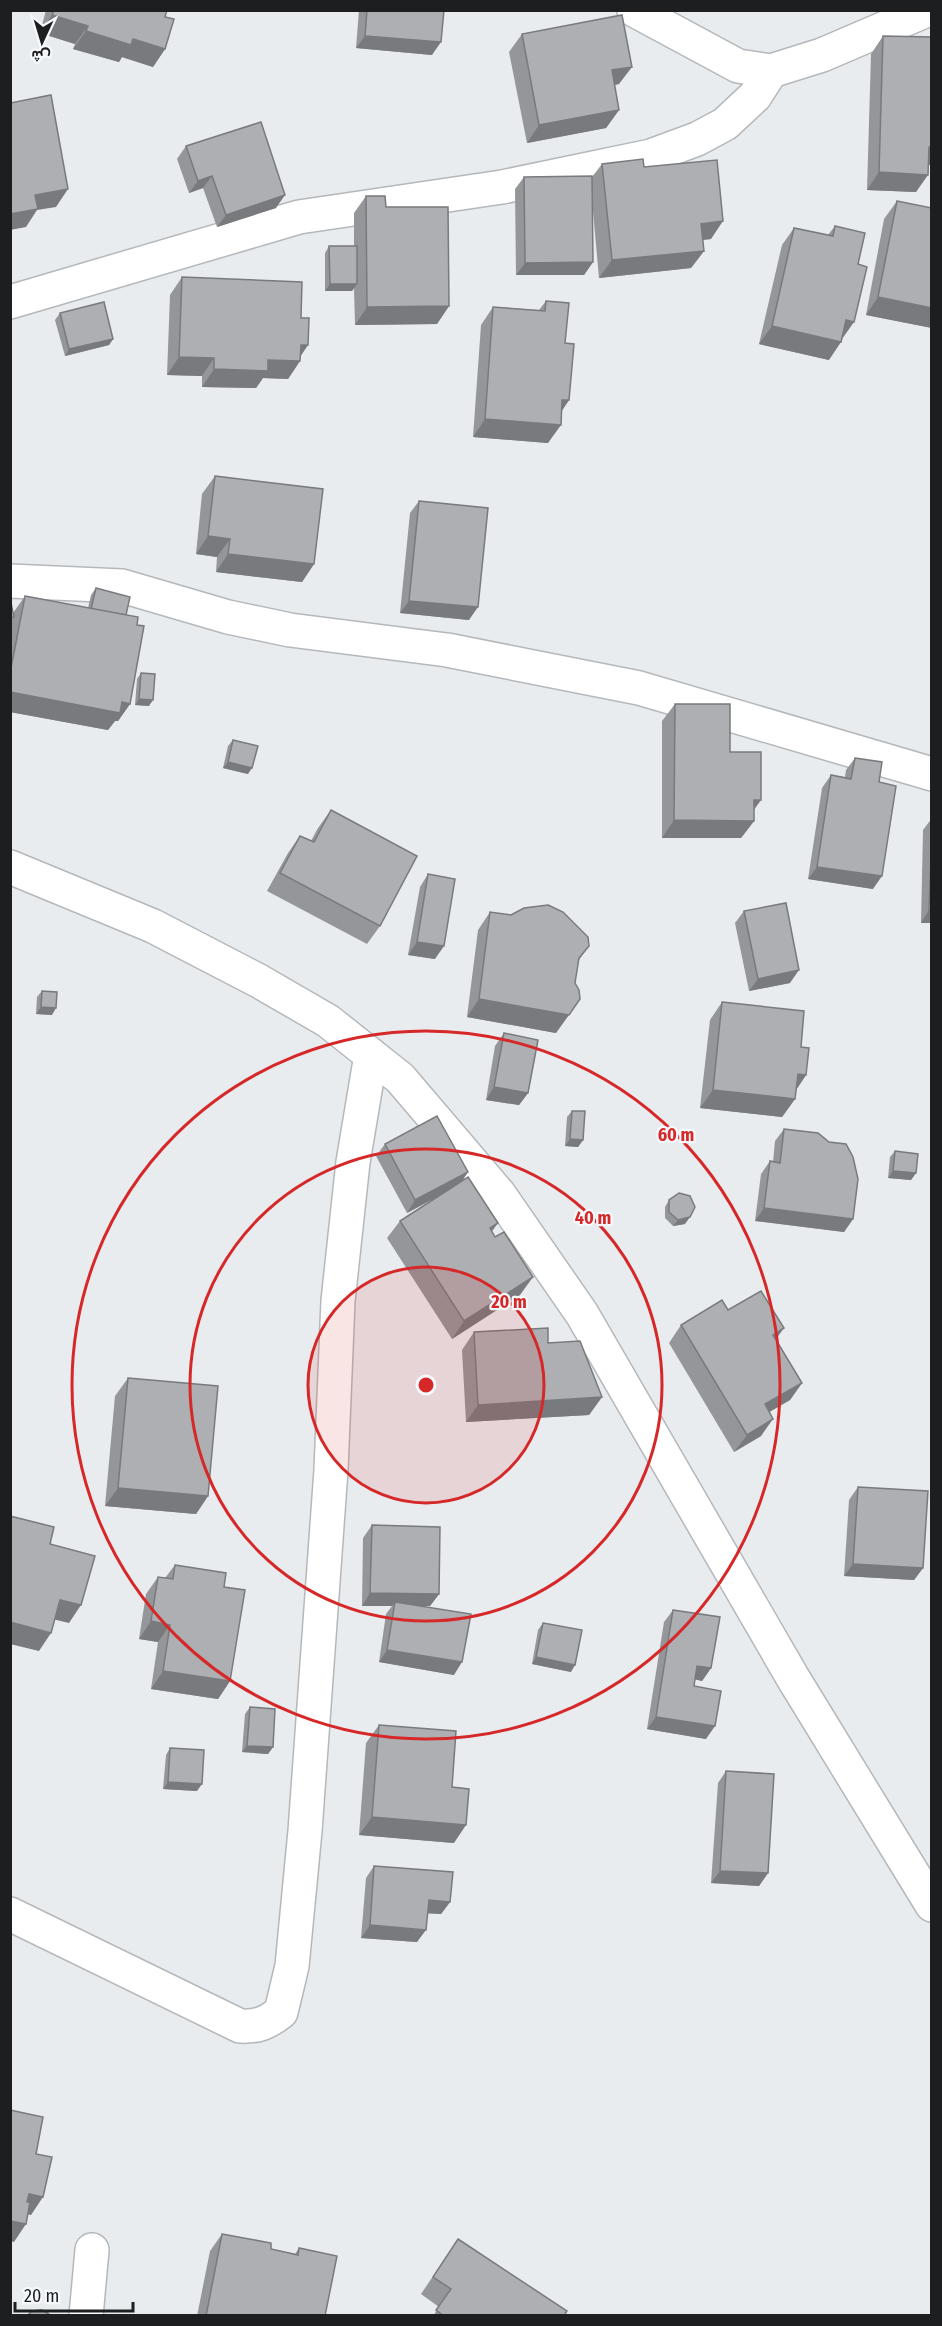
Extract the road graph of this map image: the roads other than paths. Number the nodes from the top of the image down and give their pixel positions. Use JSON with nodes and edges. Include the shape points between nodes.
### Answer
{"nodes":[{"id":1,"x":634,"y":10,"type":"edge"},
{"id":2,"x":927,"y":10,"type":"edge"},
{"id":3,"x":771,"y":70,"type":"junction"},
{"id":4,"x":10,"y":302,"type":"edge"},
{"id":5,"x":10,"y":581,"type":"edge"},
{"id":6,"x":932,"y":774,"type":"edge"},
{"id":7,"x":10,"y":867,"type":"edge"},
{"id":8,"x":371,"y":1055,"type":"junction"},
{"id":9,"x":932,"y":1905,"type":"edge"},
{"id":10,"x":10,"y":1914,"type":"edge"},
{"id":11,"x":92,"y":2250,"type":"dead end"},
{"id":12,"x":86,"y":2316,"type":"edge"}],
"edges":[{"from":1,"to":3,"type":"street","via":[[738,66]]},
{"from":2,"to":3,"type":"street","via":[[822,55]]},
{"from":3,"to":4,"type":"street","via":[[755,96],[725,124],[651,156],[502,187],[299,218]]},
{"from":5,"to":6,"type":"street","via":[[122,586],[249,622],[447,650],[639,688]]},
{"from":7,"to":8,"type":"street","via":[[153,926],[248,975],[328,1021]]},
{"from":8,"to":9,"type":"street","via":[[400,1078],[500,1194],[582,1314],[793,1678]]},
{"from":8,"to":10,"type":"street","via":[[353,1162],[338,1301],[332,1470],[305,1831],[292,1966],[281,2012],[261,2025],[240,2026]]},
{"from":11,"to":12,"type":"street"}]}
